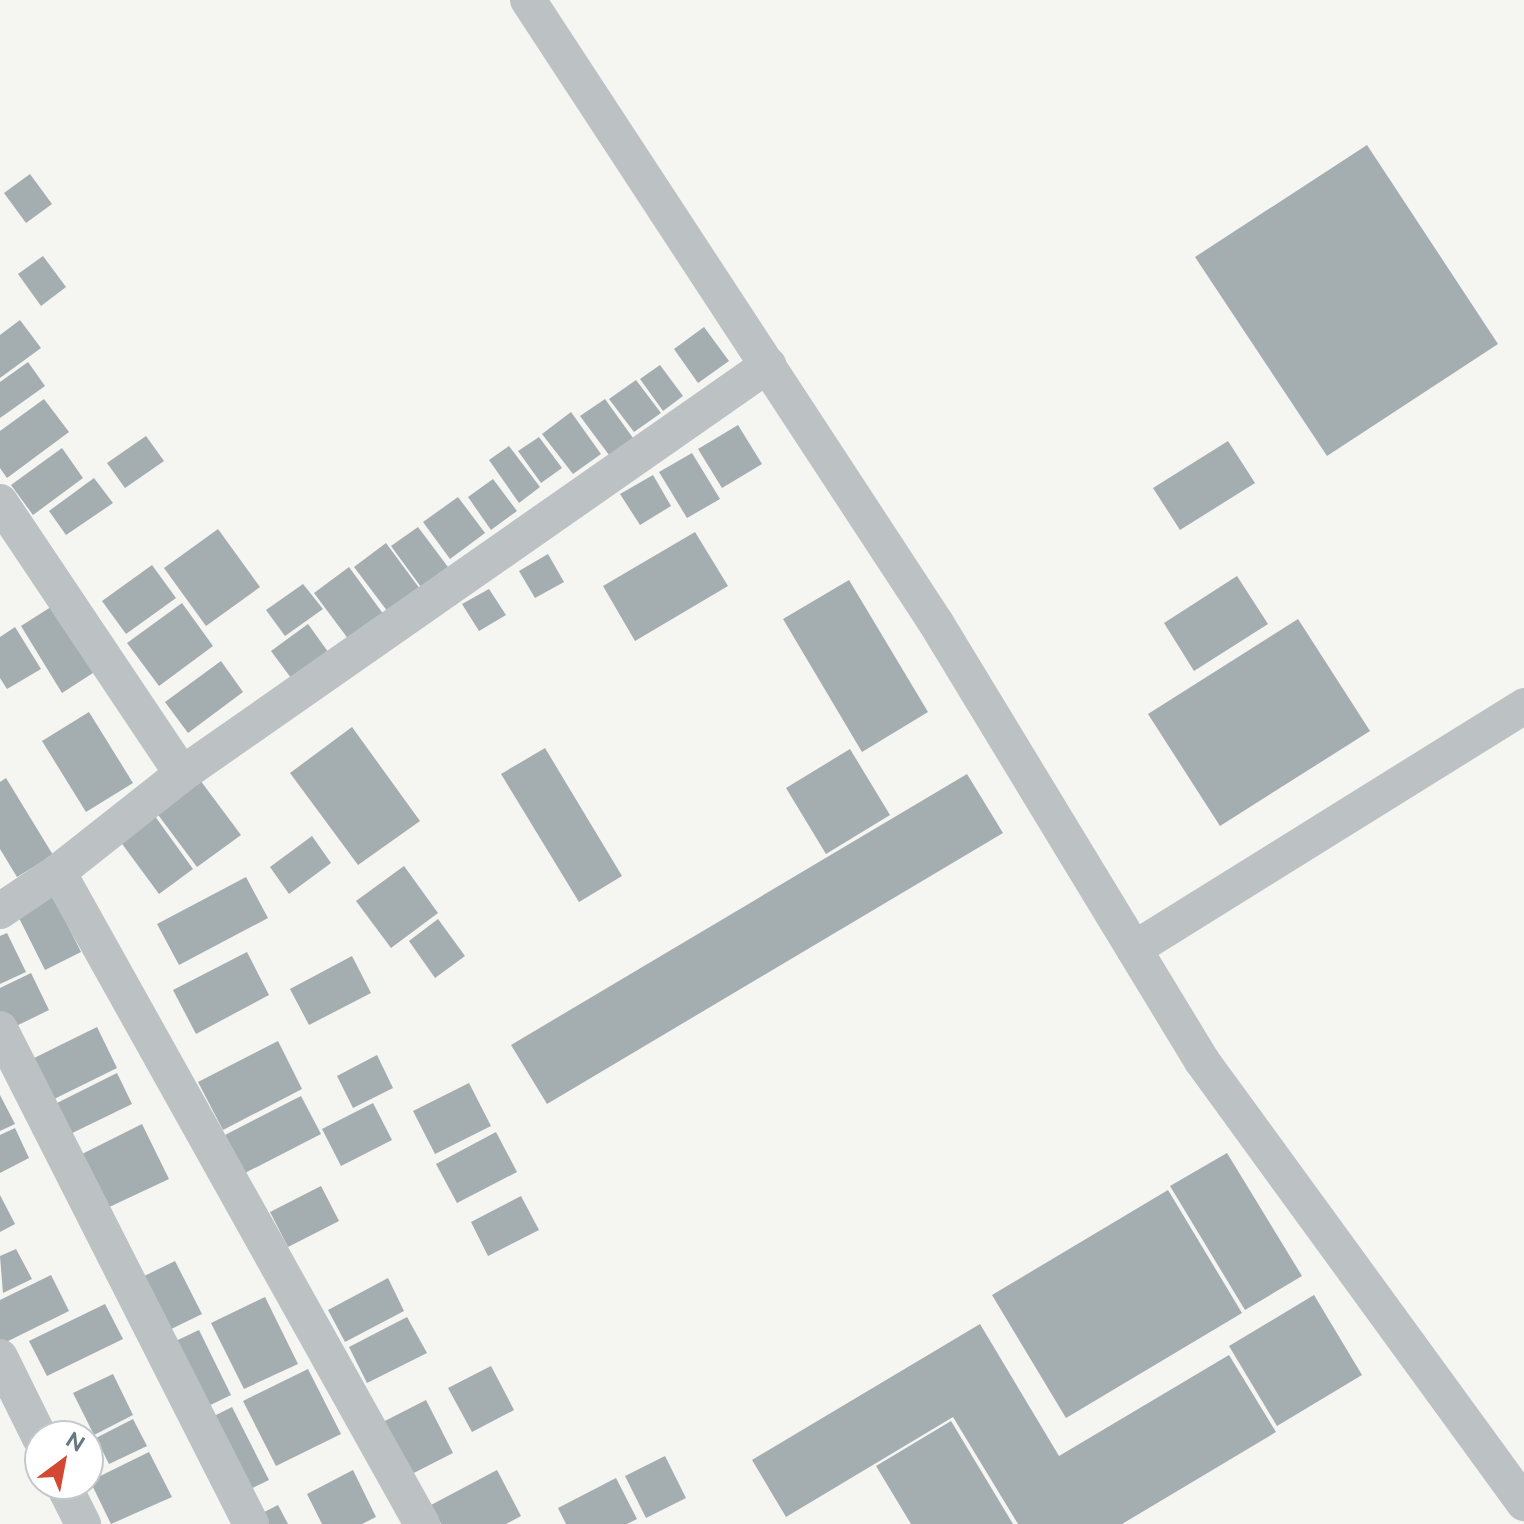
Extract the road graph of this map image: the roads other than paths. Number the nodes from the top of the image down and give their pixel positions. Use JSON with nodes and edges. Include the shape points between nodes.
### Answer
{"nodes":[{"id":1,"x":528,"y":0,"type":"edge"},
{"id":2,"x":768,"y":365,"type":"junction"},
{"id":3,"x":0,"y":502,"type":"edge"},
{"id":4,"x":1524,"y":706,"type":"edge"},
{"id":5,"x":182,"y":774,"type":"junction"},
{"id":6,"x":58,"y":872,"type":"junction"},
{"id":7,"x":0,"y":911,"type":"edge"},
{"id":8,"x":1134,"y":949,"type":"junction"},
{"id":9,"x":0,"y":1029,"type":"edge"},
{"id":10,"x":0,"y":1357,"type":"edge"},
{"id":11,"x":31,"y":1420,"type":"edge"},
{"id":12,"x":71,"y":1500,"type":"edge"},
{"id":13,"x":1524,"y":1503,"type":"edge"},
{"id":14,"x":83,"y":1524,"type":"edge"},
{"id":15,"x":251,"y":1524,"type":"edge"},
{"id":16,"x":422,"y":1524,"type":"edge"}],
"edges":[{"from":1,"to":2,"type":"street"},
{"from":2,"to":5,"type":"street"},
{"from":2,"to":8,"type":"street","via":[[936,623]]},
{"from":3,"to":5,"type":"street"},
{"from":4,"to":8,"type":"street"},
{"from":5,"to":6,"type":"street"},
{"from":6,"to":7,"type":"street"},
{"from":6,"to":16,"type":"street"},
{"from":8,"to":13,"type":"street","via":[[1202,1061],[1388,1309]]},
{"from":9,"to":15,"type":"street"},
{"from":10,"to":11,"type":"street"},
{"from":12,"to":14,"type":"street"}]}
